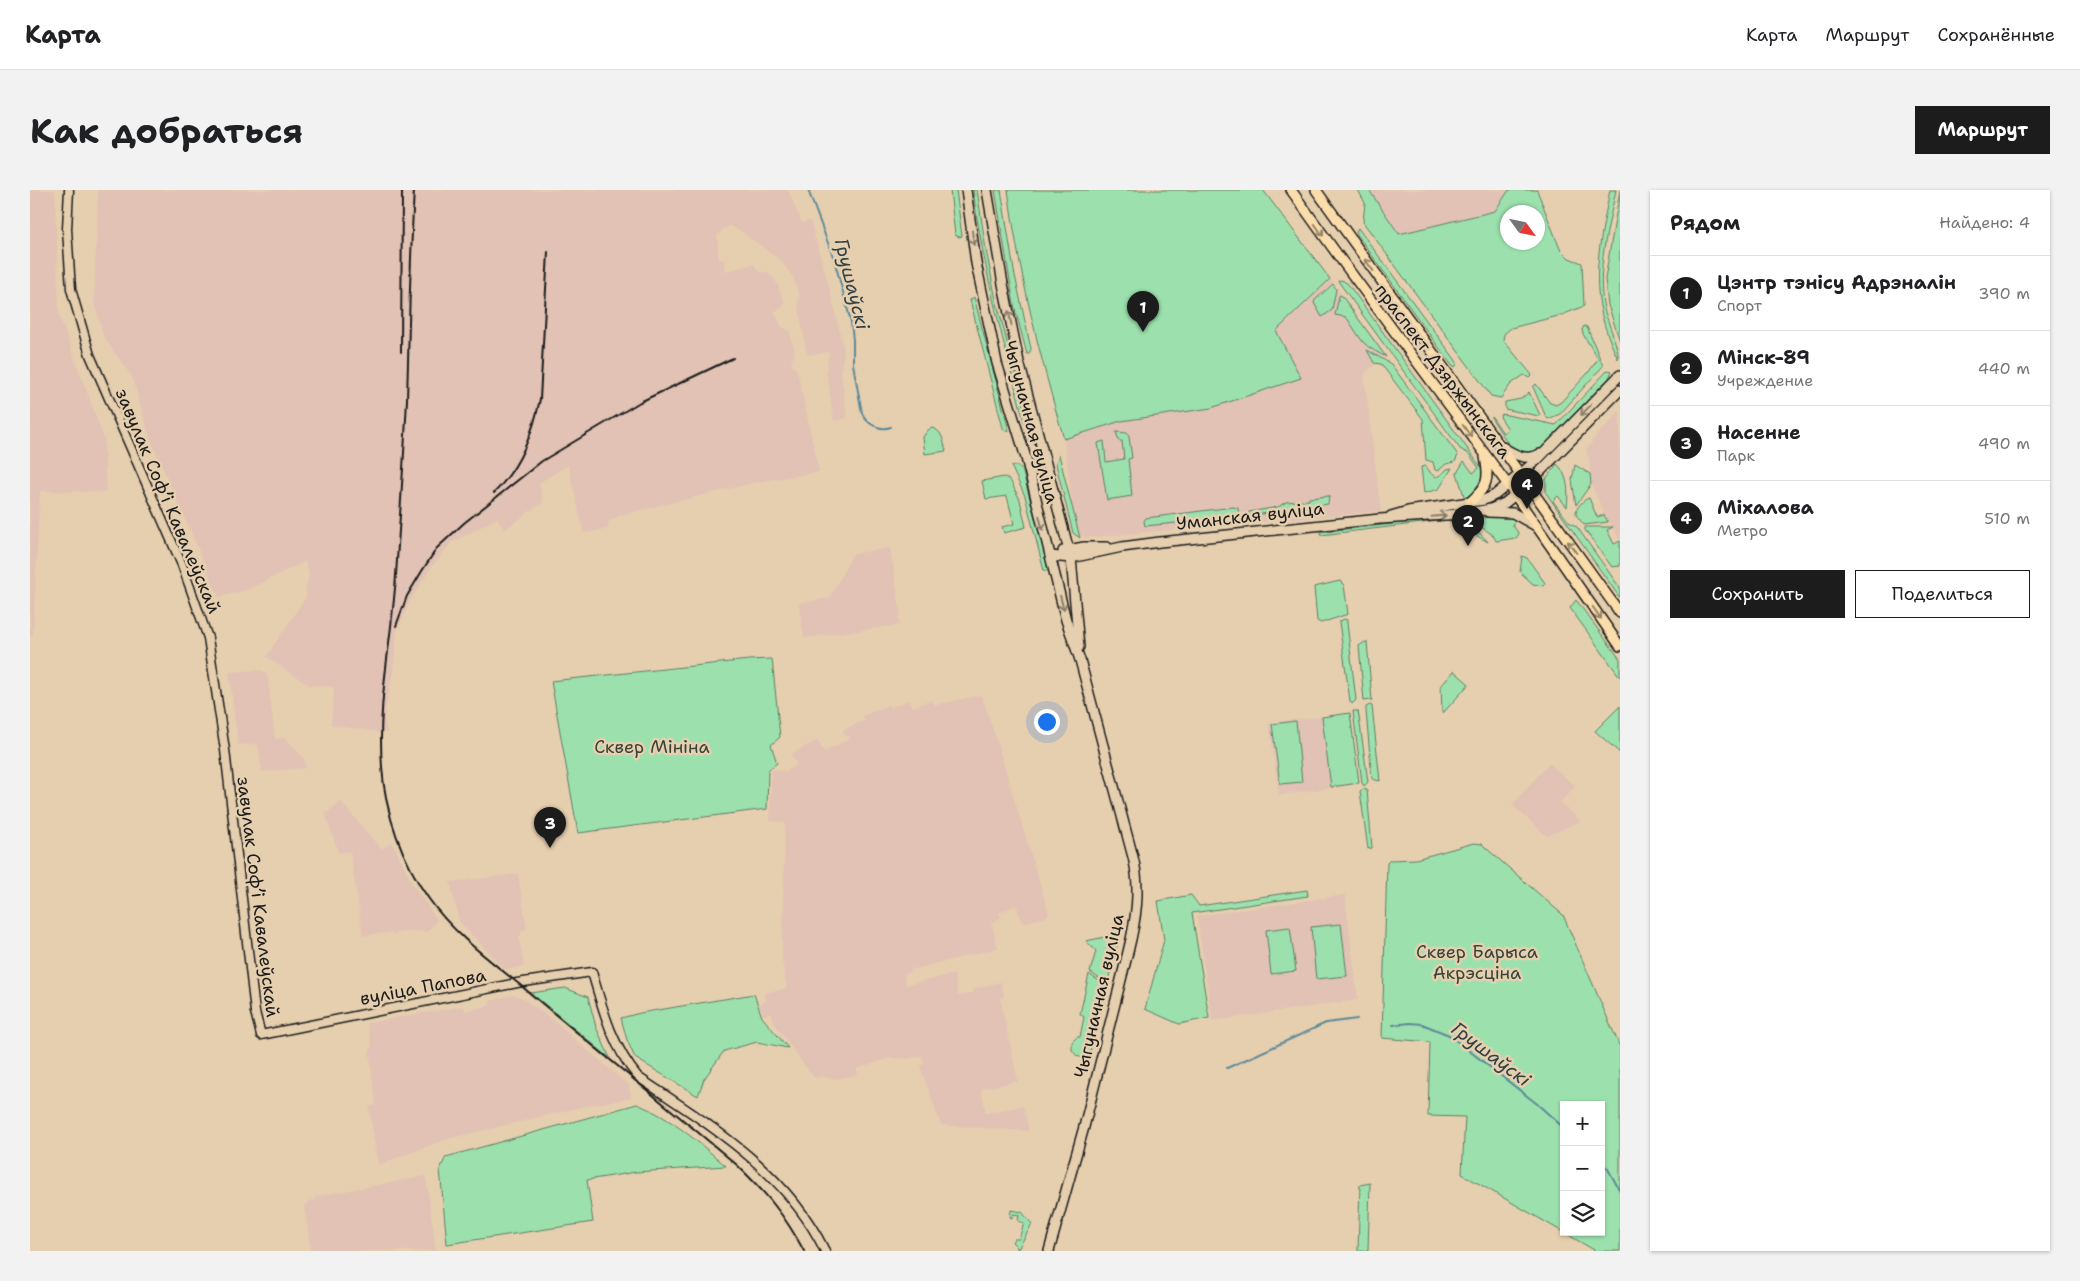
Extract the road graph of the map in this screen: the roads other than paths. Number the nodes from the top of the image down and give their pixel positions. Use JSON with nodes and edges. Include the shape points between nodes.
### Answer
{"nodes":[{"id":1,"x":69,"y":190,"type":"edge"},
{"id":2,"x":966,"y":190,"type":"edge"},
{"id":3,"x":986,"y":190,"type":"edge"},
{"id":4,"x":1291,"y":190,"type":"edge"},
{"id":5,"x":1316,"y":190,"type":"edge"},
{"id":6,"x":1620,"y":375,"type":"edge"},
{"id":7,"x":1620,"y":390,"type":"edge"},
{"id":8,"x":1501,"y":446,"type":"junction"},
{"id":9,"x":1551,"y":447,"type":"junction"},
{"id":10,"x":1485,"y":455,"type":"junction"},
{"id":11,"x":1520,"y":475,"type":"junction"},
{"id":12,"x":1528,"y":484,"type":"junction"},
{"id":13,"x":1508,"y":485,"type":"junction"},
{"id":14,"x":1515,"y":495,"type":"junction"},
{"id":15,"x":1470,"y":502,"type":"junction"},
{"id":16,"x":1475,"y":512,"type":"junction"},
{"id":17,"x":1380,"y":519,"type":"junction"},
{"id":18,"x":1536,"y":526,"type":"junction"},
{"id":19,"x":1070,"y":553,"type":"junction"},
{"id":20,"x":1050,"y":556,"type":"junction"},
{"id":21,"x":1620,"y":613,"type":"edge"},
{"id":22,"x":1620,"y":646,"type":"edge"},
{"id":23,"x":1080,"y":660,"type":"junction"},
{"id":24,"x":262,"y":1035,"type":"joint"},
{"id":25,"x":825,"y":1251,"type":"edge"},
{"id":26,"x":1049,"y":1251,"type":"edge"}],
"edges":[{"from":1,"to":24,"type":"street","name":"завулак Софʼі Кавалеўскай","via":[[67,229],[71,289],[90,355],[182,565],[208,638],[225,750],[255,1012]]},
{"from":2,"to":20,"type":"main road","name":"Чыгуначная вуліца","one_way":true,"via":[[976,263],[997,364],[1026,458]]},
{"from":19,"to":3,"type":"main road","name":"Чыгуначная вуліца","one_way":true,"via":[[1019,362]]},
{"from":4,"to":10,"type":"main road","name":"праспект Дзяржынскага","one_way":true},
{"from":8,"to":5,"type":"main road","name":"праспект Дзяржынскага","one_way":true},
{"from":6,"to":9,"type":"main road","name":"Уманская вуліца","one_way":true},
{"from":7,"to":12,"type":"main road","name":"Уманская вуліца"},
{"from":8,"to":9,"type":"main road","via":[[1528,458]]},
{"from":8,"to":11,"type":"main road","name":"праспект Дзяржынскага"},
{"from":9,"to":11,"type":"main road","name":"Уманская вуліца"},
{"from":10,"to":13,"type":"main road","name":"праспект Дзяржынскага"},
{"from":10,"to":15,"type":"main road","via":[[1487,482]]},
{"from":11,"to":12,"type":"main road","name":"праспект Дзяржынскага"},
{"from":11,"to":13,"type":"main road","name":"Уманская вуліца"},
{"from":12,"to":14,"type":"main road","name":"Уманская вуліца"},
{"from":21,"to":12,"type":"main road","name":"праспект Дзяржынскага","one_way":true},
{"from":13,"to":14,"type":"main road","name":"праспект Дзяржынскага"},
{"from":13,"to":15,"type":"main road","name":"Уманская вуліца","via":[[1490,498]]},
{"from":14,"to":16,"type":"main road","name":"Уманская вуліца","via":[[1498,506]]},
{"from":14,"to":18,"type":"main road","name":"праспект Дзяржынскага"},
{"from":15,"to":17,"type":"main road","name":"Уманская вуліца","via":[[1408,511]]},
{"from":17,"to":16,"type":"main road","name":"Уманская вуліца","one_way":true},
{"from":16,"to":18,"type":"main road","via":[[1513,514]]},
{"from":17,"to":19,"type":"main road","name":"Уманская вуліца"},
{"from":18,"to":22,"type":"main road","name":"праспект Дзяржынскага","one_way":true},
{"from":19,"to":20,"type":"main road","name":"Уманская вуліца"},
{"from":19,"to":23,"type":"main road","name":"Чыгуначная вуліца"},
{"from":20,"to":23,"type":"main road","name":"Чыгуначная вуліца","one_way":true},
{"from":23,"to":26,"type":"main road","name":"Чыгуначная вуліца","via":[[1136,869],[1138,889],[1134,927]]},
{"from":24,"to":25,"type":"street","name":"вуліца Папова","via":[[518,983],[592,972],[617,1046],[638,1077],[737,1145],[770,1175],[799,1207]]}]}
